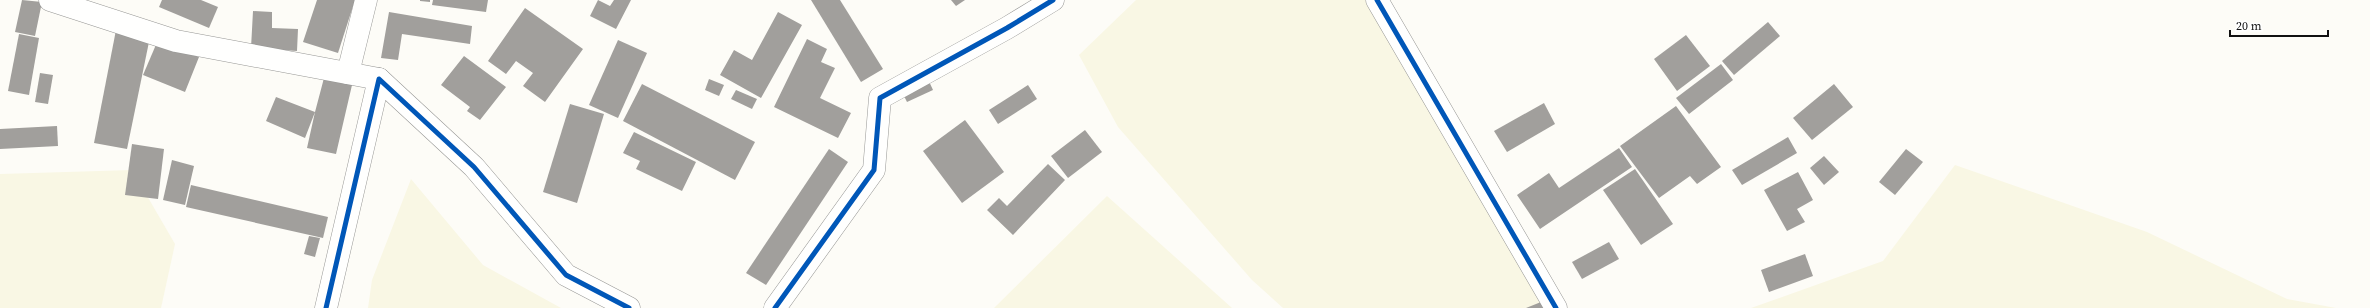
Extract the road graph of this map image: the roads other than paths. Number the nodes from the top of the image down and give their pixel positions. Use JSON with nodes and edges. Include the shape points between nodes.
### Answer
{"nodes":[{"id":1,"x":50,"y":0,"type":"edge"},
{"id":2,"x":366,"y":0,"type":"edge"},
{"id":3,"x":1053,"y":0,"type":"edge"},
{"id":4,"x":1377,"y":0,"type":"edge"},
{"id":5,"x":348,"y":73,"type":"junction"},
{"id":6,"x":379,"y":79,"type":"junction"},
{"id":7,"x":326,"y":308,"type":"edge"},
{"id":8,"x":629,"y":308,"type":"edge"},
{"id":9,"x":775,"y":308,"type":"edge"},
{"id":10,"x":1556,"y":308,"type":"edge"}],
"edges":[{"from":1,"to":5,"type":"street","via":[[176,41]]},
{"from":2,"to":5,"type":"street"},
{"from":3,"to":9,"type":"street","via":[[880,98],[874,170]]},
{"from":4,"to":10,"type":"street"},
{"from":5,"to":6,"type":"street"},
{"from":6,"to":7,"type":"street"},
{"from":6,"to":8,"type":"street","via":[[474,168],[566,275]]}]}
